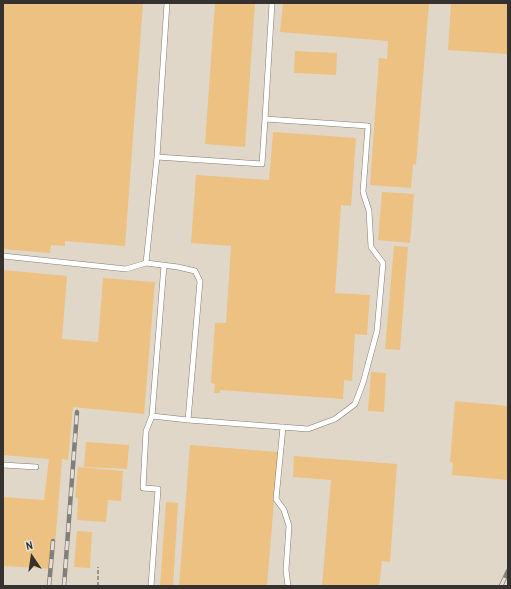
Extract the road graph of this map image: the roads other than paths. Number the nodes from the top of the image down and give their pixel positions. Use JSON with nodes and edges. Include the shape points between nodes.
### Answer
{"nodes":[{"id":1,"x":167,"y":3,"type":"edge"},
{"id":2,"x":272,"y":3,"type":"edge"},
{"id":3,"x":265,"y":119,"type":"junction"},
{"id":4,"x":156,"y":157,"type":"junction"},
{"id":5,"x":3,"y":256,"type":"edge"},
{"id":6,"x":146,"y":263,"type":"junction"},
{"id":7,"x":164,"y":265,"type":"junction"},
{"id":8,"x":152,"y":416,"type":"junction"},
{"id":9,"x":188,"y":420,"type":"junction"},
{"id":10,"x":283,"y":427,"type":"junction"},
{"id":11,"x":3,"y":465,"type":"edge"},
{"id":12,"x":36,"y":467,"type":"dead end"},
{"id":13,"x":151,"y":586,"type":"edge"},
{"id":14,"x":288,"y":586,"type":"edge"}],
"edges":[{"from":1,"to":4,"type":"lane"},
{"from":2,"to":3,"type":"lane"},
{"from":3,"to":4,"type":"lane","via":[[262,164]]},
{"from":3,"to":10,"type":"lane","via":[[368,126],[363,192],[369,211],[371,247],[383,263],[377,331],[355,404],[335,419],[308,429]]},
{"from":4,"to":6,"type":"lane"},
{"from":5,"to":6,"type":"lane","via":[[126,269]]},
{"from":6,"to":7,"type":"lane"},
{"from":7,"to":8,"type":"lane"},
{"from":7,"to":9,"type":"lane","via":[[195,271],[200,281]]},
{"from":8,"to":9,"type":"lane"},
{"from":8,"to":13,"type":"lane","via":[[146,431],[143,488],[158,489]]},
{"from":9,"to":10,"type":"lane"},
{"from":10,"to":14,"type":"lane","via":[[276,499],[284,510],[289,526],[286,570]]},
{"from":11,"to":12,"type":"lane"}]}
